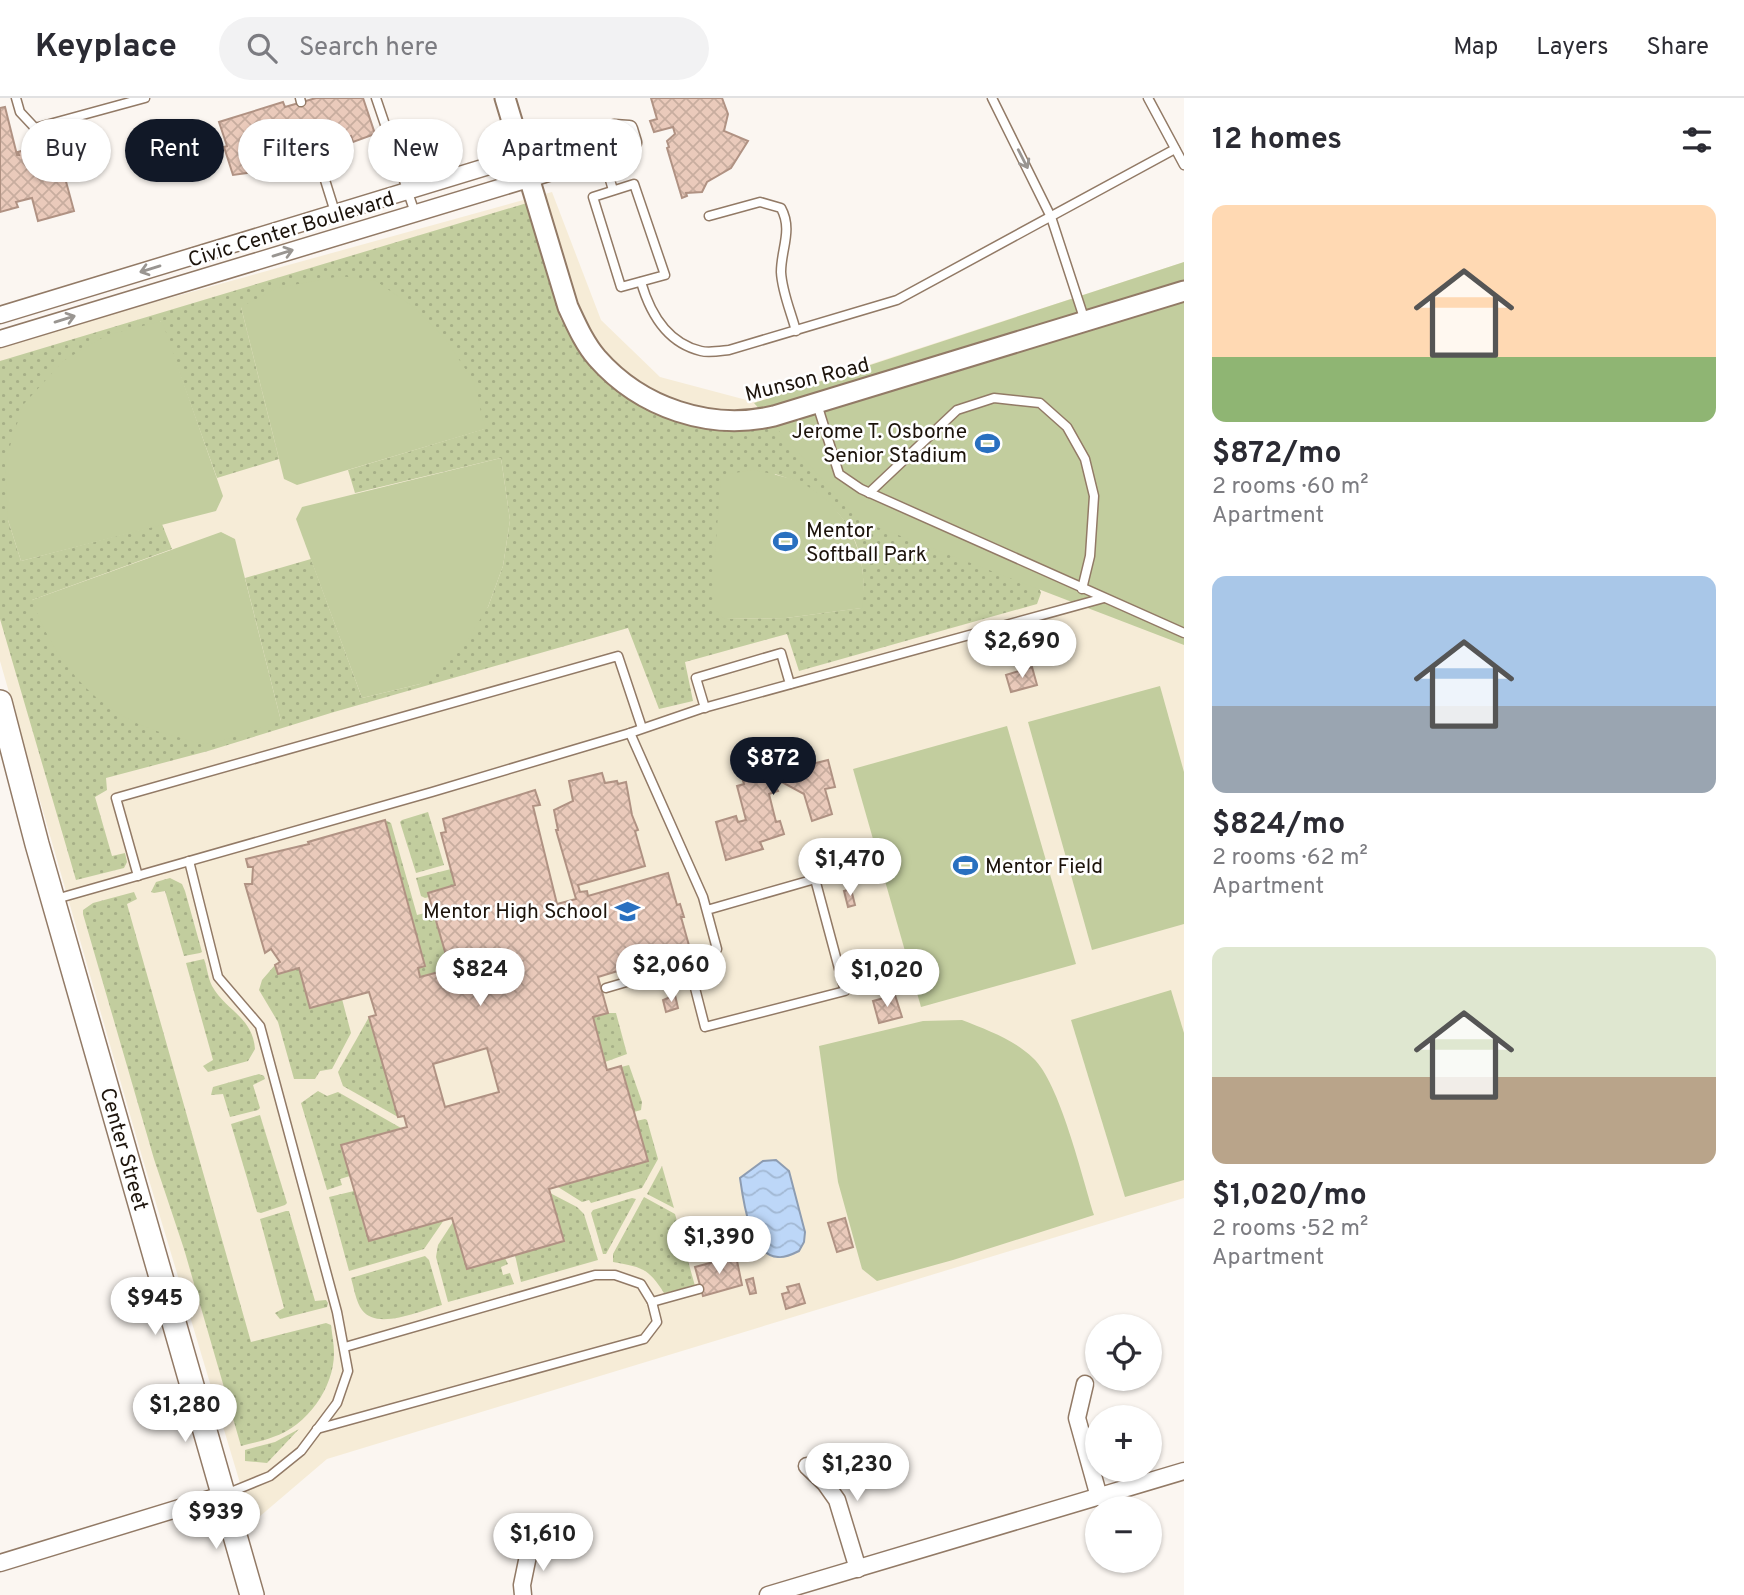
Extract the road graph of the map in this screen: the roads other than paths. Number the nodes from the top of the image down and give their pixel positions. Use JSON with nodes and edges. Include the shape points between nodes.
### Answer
{"nodes":[{"id":1,"x":16,"y":98,"type":"edge"},
{"id":2,"x":145,"y":98,"type":"edge"},
{"id":3,"x":376,"y":98,"type":"edge"},
{"id":4,"x":505,"y":98,"type":"edge"},
{"id":5,"x":992,"y":98,"type":"edge"},
{"id":6,"x":1148,"y":98,"type":"edge"},
{"id":7,"x":511,"y":119,"type":"edge"},
{"id":8,"x":1175,"y":149,"type":"junction"},
{"id":9,"x":1184,"y":165,"type":"edge"},
{"id":10,"x":477,"y":169,"type":"edge"},
{"id":11,"x":326,"y":182,"type":"edge"},
{"id":12,"x":518,"y":182,"type":"edge"},
{"id":13,"x":529,"y":182,"type":"edge"},
{"id":14,"x":611,"y":182,"type":"edge"},
{"id":15,"x":406,"y":190,"type":"junction"},
{"id":16,"x":613,"y":190,"type":"junction"},
{"id":17,"x":335,"y":212,"type":"junction"},
{"id":18,"x":415,"y":213,"type":"junction"},
{"id":19,"x":709,"y":216,"type":"dead end"},
{"id":20,"x":1051,"y":217,"type":"junction"},
{"id":21,"x":640,"y":282,"type":"junction"},
{"id":22,"x":1184,"y":291,"type":"edge"},
{"id":23,"x":0,"y":315,"type":"edge"},
{"id":24,"x":1085,"y":322,"type":"junction"},
{"id":25,"x":796,"y":331,"type":"junction"},
{"id":26,"x":0,"y":339,"type":"edge"},
{"id":27,"x":817,"y":404,"type":"junction"},
{"id":28,"x":869,"y":493,"type":"junction"},
{"id":29,"x":1082,"y":589,"type":"junction"},
{"id":30,"x":1104,"y":598,"type":"junction"},
{"id":31,"x":1184,"y":633,"type":"edge"},
{"id":32,"x":790,"y":684,"type":"junction"},
{"id":33,"x":705,"y":708,"type":"junction"},
{"id":34,"x":1,"y":710,"type":"edge"},
{"id":35,"x":642,"y":728,"type":"junction"},
{"id":36,"x":629,"y":733,"type":"junction"},
{"id":37,"x":189,"y":861,"type":"junction"},
{"id":38,"x":138,"y":876,"type":"junction"},
{"id":39,"x":53,"y":900,"type":"junction"},
{"id":40,"x":707,"y":910,"type":"junction"},
{"id":41,"x":688,"y":964,"type":"junction"},
{"id":42,"x":606,"y":988,"type":"dead end"},
{"id":43,"x":699,"y":1289,"type":"dead end"},
{"id":44,"x":652,"y":1303,"type":"junction"},
{"id":45,"x":345,"y":1347,"type":"junction"},
{"id":46,"x":1085,"y":1384,"type":"dead end"},
{"id":47,"x":317,"y":1429,"type":"junction"},
{"id":48,"x":807,"y":1466,"type":"dead end"},
{"id":49,"x":1184,"y":1471,"type":"edge"},
{"id":50,"x":222,"y":1495,"type":"junction"},
{"id":51,"x":1098,"y":1496,"type":"edge"},
{"id":52,"x":1101,"y":1496,"type":"edge"},
{"id":53,"x":1085,"y":1501,"type":"edge"},
{"id":54,"x":529,"y":1552,"type":"dead end"},
{"id":55,"x":0,"y":1563,"type":"edge"},
{"id":56,"x":858,"y":1569,"type":"junction"},
{"id":57,"x":252,"y":1595,"type":"edge"},
{"id":58,"x":523,"y":1595,"type":"edge"},
{"id":59,"x":768,"y":1595,"type":"edge"}],
"edges":[{"from":1,"to":2,"type":"lane","via":[[20,112],[35,128]]},
{"from":3,"to":15,"type":"lane"},
{"from":4,"to":7,"type":"street","name":"Munson Road"},
{"from":5,"to":20,"type":"lane","one_way":true},
{"from":6,"to":8,"type":"lane"},
{"from":8,"to":9,"type":"lane"},
{"from":8,"to":20,"type":"lane"},
{"from":10,"to":15,"type":"street","name":"Civic Center Boulevard"},
{"from":11,"to":17,"type":"lane"},
{"from":12,"to":18,"type":"street","name":"Civic Center Boulevard"},
{"from":13,"to":27,"type":"street","name":"Munson Road","via":[[577,326],[597,358],[631,389],[667,408],[713,420],[760,419]]},
{"from":14,"to":16,"type":"lane"},
{"from":15,"to":17,"type":"street","name":"Civic Center Boulevard"},
{"from":15,"to":18,"type":"lane"},
{"from":16,"to":21,"type":"lane","via":[[593,197],[621,287]]},
{"from":16,"to":21,"type":"lane","via":[[634,184],[665,275]]},
{"from":17,"to":23,"type":"street","name":"Civic Center Boulevard","one_way":true},
{"from":26,"to":18,"type":"street","name":"Civic Center Boulevard","one_way":true},
{"from":19,"to":25,"type":"lane","via":[[760,202],[780,208],[787,226],[781,271]]},
{"from":20,"to":24,"type":"lane"},
{"from":20,"to":25,"type":"lane","via":[[897,300]]},
{"from":21,"to":25,"type":"lane","via":[[657,320],[679,343],[703,352],[729,350]]},
{"from":22,"to":24,"type":"street","name":"Munson Road"},
{"from":24,"to":27,"type":"street","name":"Munson Road"},
{"from":27,"to":28,"type":"lane","via":[[839,474]]},
{"from":28,"to":29,"type":"lane"},
{"from":28,"to":29,"type":"lane","via":[[957,410],[994,398],[1040,403],[1067,427],[1085,459],[1094,496],[1090,556]]},
{"from":29,"to":30,"type":"lane"},
{"from":30,"to":31,"type":"lane"},
{"from":30,"to":32,"type":"lane"},
{"from":32,"to":33,"type":"lane"},
{"from":32,"to":33,"type":"lane","via":[[781,653],[696,678]]},
{"from":33,"to":35,"type":"lane"},
{"from":34,"to":39,"type":"main road","name":"Center Street"},
{"from":35,"to":36,"type":"lane"},
{"from":35,"to":38,"type":"lane","via":[[618,656],[116,798]]},
{"from":36,"to":37,"type":"lane"},
{"from":36,"to":40,"type":"lane"},
{"from":37,"to":38,"type":"lane"},
{"from":37,"to":45,"type":"lane","via":[[218,977],[260,1026]]},
{"from":38,"to":39,"type":"lane"},
{"from":39,"to":50,"type":"main road","name":"Center Street"},
{"from":40,"to":41,"type":"lane","via":[[718,949],[687,957]]},
{"from":40,"to":41,"type":"lane","via":[[815,879],[845,990],[705,1027]]},
{"from":41,"to":42,"type":"lane"},
{"from":43,"to":44,"type":"lane"},
{"from":44,"to":45,"type":"lane","via":[[641,1284],[615,1275],[595,1275]]},
{"from":44,"to":47,"type":"lane","via":[[657,1322],[644,1339]]},
{"from":45,"to":47,"type":"lane","via":[[348,1371],[337,1403]]},
{"from":46,"to":51,"type":"street","via":[[1077,1418]]},
{"from":47,"to":50,"type":"lane","via":[[301,1451],[271,1475]]},
{"from":48,"to":56,"type":"street","via":[[837,1500]]},
{"from":49,"to":52,"type":"street"},
{"from":50,"to":55,"type":"street"},
{"from":50,"to":57,"type":"main road","name":"Center Street"},
{"from":53,"to":56,"type":"street"},
{"from":54,"to":58,"type":"street"},
{"from":56,"to":59,"type":"street"}]}
